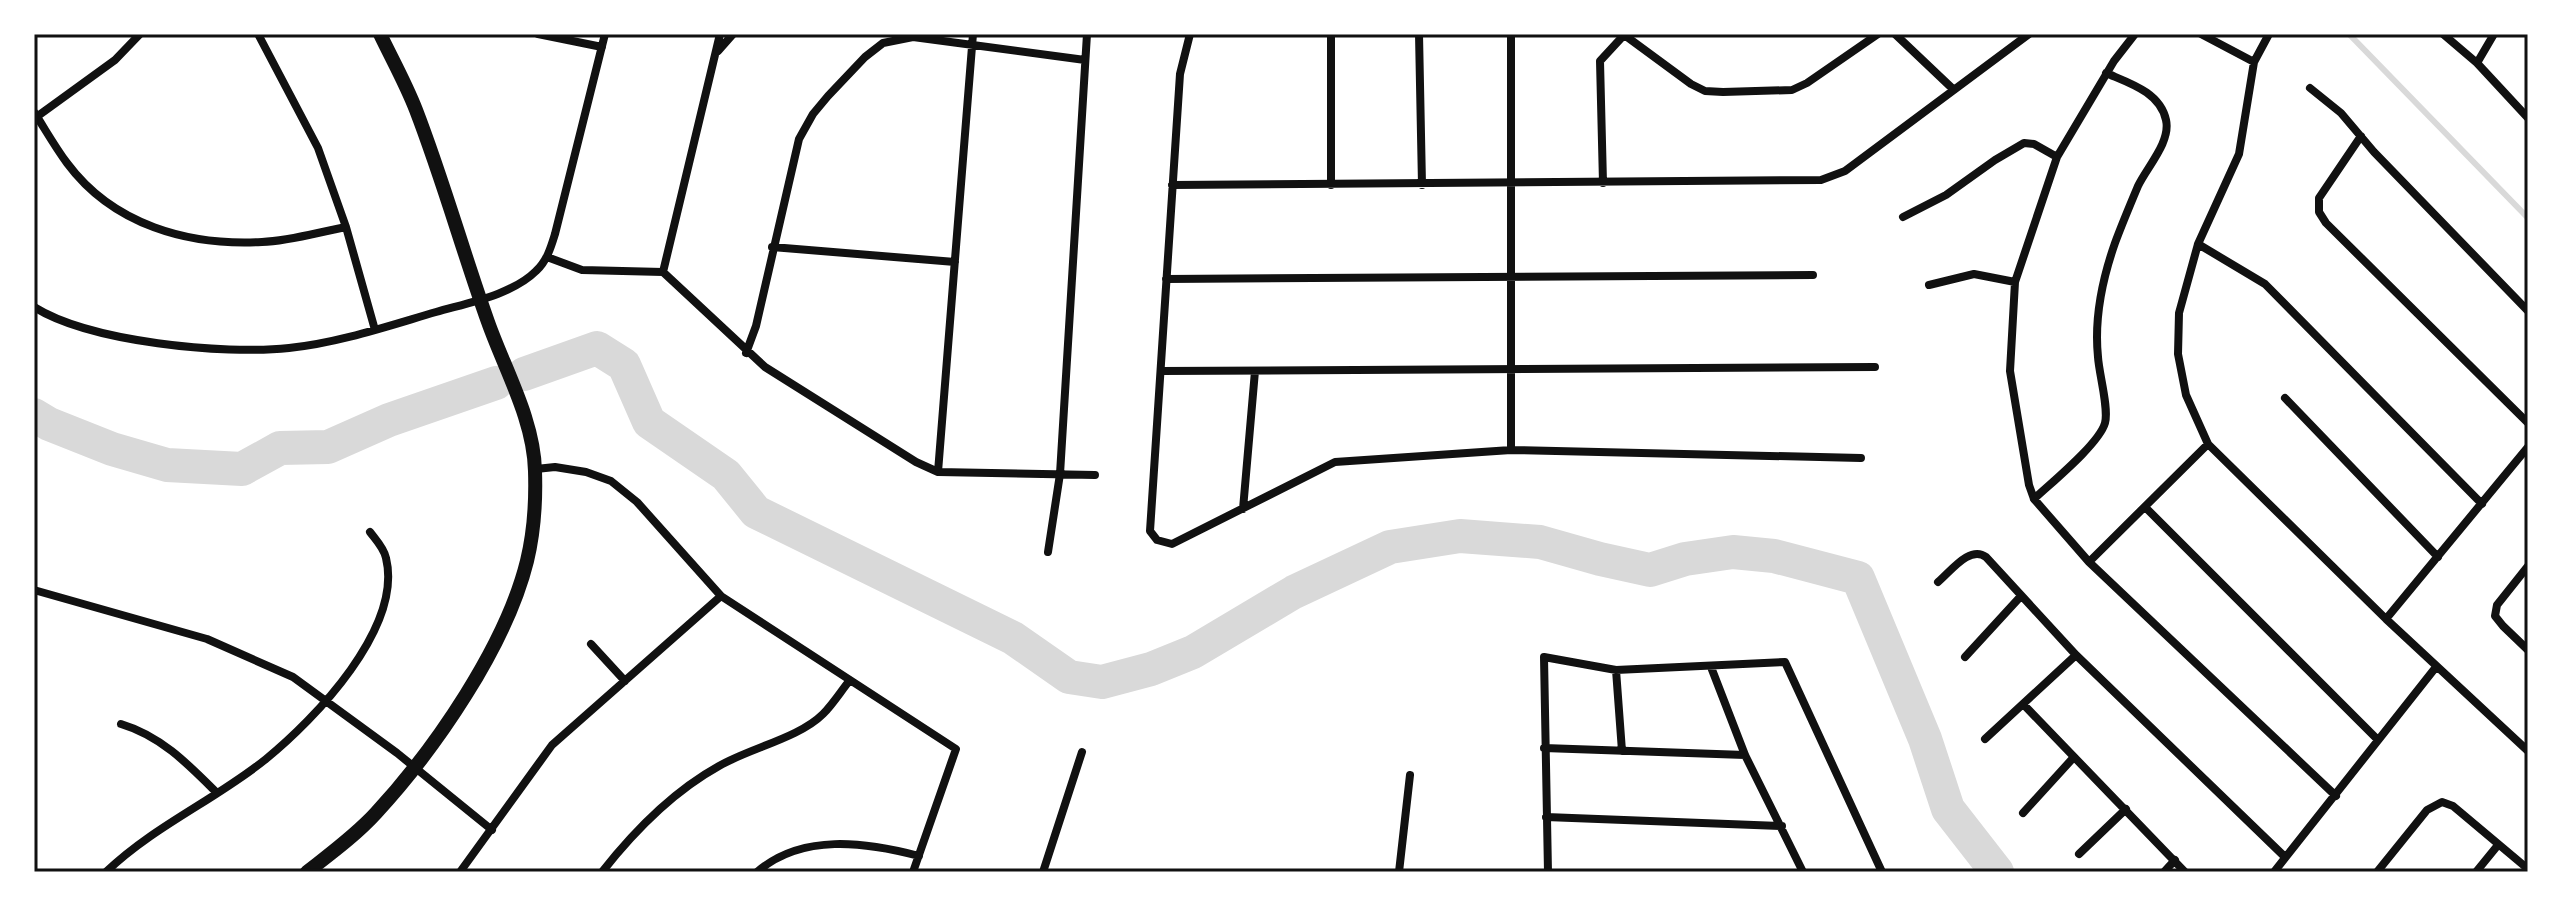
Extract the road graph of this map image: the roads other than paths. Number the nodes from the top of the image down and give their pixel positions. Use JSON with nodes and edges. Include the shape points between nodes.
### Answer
{"nodes":[{"id":1,"x":140,"y":34,"type":"edge"},
{"id":2,"x":258,"y":34,"type":"edge"},
{"id":3,"x":380,"y":34,"type":"edge"},
{"id":4,"x":538,"y":34,"type":"edge"},
{"id":5,"x":605,"y":34,"type":"edge"},
{"id":6,"x":720,"y":34,"type":"edge"},
{"id":7,"x":733,"y":34,"type":"edge"},
{"id":8,"x":973,"y":34,"type":"edge"},
{"id":9,"x":1087,"y":34,"type":"edge"},
{"id":10,"x":1190,"y":34,"type":"edge"},
{"id":11,"x":1419,"y":34,"type":"edge"},
{"id":12,"x":1511,"y":34,"type":"edge"},
{"id":13,"x":1623,"y":34,"type":"edge"},
{"id":14,"x":1878,"y":34,"type":"edge"},
{"id":15,"x":1895,"y":34,"type":"edge"},
{"id":16,"x":2029,"y":34,"type":"edge"},
{"id":17,"x":2135,"y":34,"type":"edge"},
{"id":18,"x":2201,"y":34,"type":"edge"},
{"id":19,"x":2269,"y":34,"type":"edge"},
{"id":20,"x":2443,"y":34,"type":"edge"},
{"id":21,"x":2494,"y":34,"type":"edge"},
{"id":22,"x":1329,"y":35,"type":"edge"},
{"id":23,"x":972,"y":45,"type":"junction"},
{"id":24,"x":602,"y":47,"type":"junction"},
{"id":25,"x":716,"y":53,"type":"junction"},
{"id":26,"x":1085,"y":60,"type":"junction"},
{"id":27,"x":2254,"y":62,"type":"junction"},
{"id":28,"x":2477,"y":63,"type":"junction"},
{"id":29,"x":2106,"y":73,"type":"junction"},
{"id":30,"x":2310,"y":88,"type":"dead end"},
{"id":31,"x":1954,"y":90,"type":"junction"},
{"id":32,"x":35,"y":116,"type":"edge"},
{"id":33,"x":2528,"y":118,"type":"edge"},
{"id":34,"x":2361,"y":136,"type":"junction"},
{"id":35,"x":2057,"y":157,"type":"junction"},
{"id":36,"x":1603,"y":183,"type":"junction"},
{"id":37,"x":1513,"y":184,"type":"junction"},
{"id":38,"x":1172,"y":185,"type":"junction"},
{"id":39,"x":1331,"y":185,"type":"junction"},
{"id":40,"x":1422,"y":185,"type":"junction"},
{"id":41,"x":1903,"y":217,"type":"dead end"},
{"id":42,"x":346,"y":227,"type":"junction"},
{"id":43,"x":2198,"y":244,"type":"junction"},
{"id":44,"x":772,"y":247,"type":"junction"},
{"id":45,"x":547,"y":257,"type":"junction"},
{"id":46,"x":955,"y":262,"type":"junction"},
{"id":47,"x":663,"y":272,"type":"junction"},
{"id":48,"x":1813,"y":275,"type":"dead end"},
{"id":49,"x":1512,"y":278,"type":"junction"},
{"id":50,"x":1166,"y":279,"type":"junction"},
{"id":51,"x":2015,"y":282,"type":"junction"},
{"id":52,"x":1929,"y":285,"type":"dead end"},
{"id":53,"x":480,"y":298,"type":"junction"},
{"id":54,"x":34,"y":307,"type":"edge"},
{"id":55,"x":2528,"y":311,"type":"edge"},
{"id":56,"x":375,"y":330,"type":"junction"},
{"id":57,"x":746,"y":353,"type":"junction"},
{"id":58,"x":1875,"y":367,"type":"dead end"},
{"id":59,"x":1511,"y":369,"type":"junction"},
{"id":60,"x":1161,"y":371,"type":"junction"},
{"id":61,"x":1255,"y":371,"type":"junction"},
{"id":62,"x":2285,"y":398,"type":"dead end"},
{"id":63,"x":2528,"y":423,"type":"edge"},
{"id":64,"x":2208,"y":444,"type":"junction"},
{"id":65,"x":2528,"y":447,"type":"edge"},
{"id":66,"x":1511,"y":450,"type":"junction"},
{"id":67,"x":1861,"y":458,"type":"dead end"},
{"id":68,"x":536,"y":469,"type":"junction"},
{"id":69,"x":938,"y":472,"type":"junction"},
{"id":70,"x":1060,"y":474,"type":"junction"},
{"id":71,"x":1095,"y":475,"type":"dead end"},
{"id":72,"x":2034,"y":499,"type":"junction"},
{"id":73,"x":2482,"y":504,"type":"junction"},
{"id":74,"x":2145,"y":507,"type":"junction"},
{"id":75,"x":1243,"y":509,"type":"junction"},
{"id":76,"x":370,"y":532,"type":"dead end"},
{"id":77,"x":1048,"y":552,"type":"dead end"},
{"id":78,"x":2438,"y":557,"type":"junction"},
{"id":79,"x":2089,"y":562,"type":"junction"},
{"id":80,"x":2528,"y":566,"type":"edge"},
{"id":81,"x":1938,"y":582,"type":"dead end"},
{"id":82,"x":34,"y":590,"type":"edge"},
{"id":83,"x":721,"y":596,"type":"junction"},
{"id":84,"x":2021,"y":596,"type":"junction"},
{"id":85,"x":2386,"y":619,"type":"junction"},
{"id":86,"x":591,"y":644,"type":"dead end"},
{"id":87,"x":2528,"y":650,"type":"edge"},
{"id":88,"x":2076,"y":655,"type":"junction"},
{"id":89,"x":1965,"y":657,"type":"dead end"},
{"id":90,"x":1711,"y":667,"type":"junction"},
{"id":91,"x":2436,"y":667,"type":"junction"},
{"id":92,"x":1616,"y":670,"type":"junction"},
{"id":93,"x":850,"y":680,"type":"junction"},
{"id":94,"x":625,"y":681,"type":"junction"},
{"id":95,"x":325,"y":701,"type":"junction"},
{"id":96,"x":2024,"y":705,"type":"junction"},
{"id":97,"x":121,"y":724,"type":"dead end"},
{"id":98,"x":1985,"y":739,"type":"dead end"},
{"id":99,"x":2378,"y":740,"type":"junction"},
{"id":100,"x":1544,"y":748,"type":"junction"},
{"id":101,"x":1622,"y":751,"type":"junction"},
{"id":102,"x":2528,"y":751,"type":"edge"},
{"id":103,"x":1082,"y":752,"type":"dead end"},
{"id":104,"x":1745,"y":755,"type":"junction"},
{"id":105,"x":2074,"y":757,"type":"junction"},
{"id":106,"x":414,"y":768,"type":"junction"},
{"id":107,"x":1410,"y":775,"type":"dead end"},
{"id":108,"x":217,"y":793,"type":"junction"},
{"id":109,"x":2336,"y":796,"type":"junction"},
{"id":110,"x":2126,"y":809,"type":"junction"},
{"id":111,"x":2023,"y":813,"type":"dead end"},
{"id":112,"x":1546,"y":817,"type":"junction"},
{"id":113,"x":1782,"y":826,"type":"junction"},
{"id":114,"x":492,"y":830,"type":"junction"},
{"id":115,"x":2498,"y":845,"type":"junction"},
{"id":116,"x":2079,"y":854,"type":"dead end"},
{"id":117,"x":919,"y":856,"type":"junction"},
{"id":118,"x":2285,"y":857,"type":"junction"},
{"id":119,"x":2175,"y":860,"type":"junction"},
{"id":120,"x":2528,"y":869,"type":"edge"},
{"id":121,"x":106,"y":872,"type":"edge"},
{"id":122,"x":307,"y":872,"type":"edge"},
{"id":123,"x":460,"y":872,"type":"edge"},
{"id":124,"x":602,"y":872,"type":"edge"},
{"id":125,"x":757,"y":872,"type":"edge"},
{"id":126,"x":913,"y":872,"type":"edge"},
{"id":127,"x":1043,"y":872,"type":"edge"},
{"id":128,"x":1399,"y":872,"type":"edge"},
{"id":129,"x":1548,"y":872,"type":"edge"},
{"id":130,"x":1803,"y":872,"type":"edge"},
{"id":131,"x":1882,"y":872,"type":"edge"},
{"id":132,"x":2164,"y":872,"type":"edge"},
{"id":133,"x":2185,"y":872,"type":"edge"},
{"id":134,"x":2274,"y":872,"type":"edge"},
{"id":135,"x":2377,"y":872,"type":"edge"},
{"id":136,"x":2476,"y":872,"type":"edge"}],
"edges":[{"from":1,"to":32,"type":"street","via":[[115,60]]},
{"from":2,"to":42,"type":"street","via":[[318,148]]},
{"from":3,"to":53,"type":"street","via":[[416,110]]},
{"from":4,"to":24,"type":"street"},
{"from":5,"to":24,"type":"street"},
{"from":6,"to":25,"type":"street"},
{"from":7,"to":25,"type":"street"},
{"from":8,"to":23,"type":"street"},
{"from":9,"to":26,"type":"street"},
{"from":10,"to":38,"type":"street","via":[[1180,74]]},
{"from":11,"to":40,"type":"street"},
{"from":12,"to":37,"type":"street"},
{"from":13,"to":14,"type":"street","via":[[1691,84],[1723,92],[1792,90]]},
{"from":13,"to":36,"type":"street","via":[[1600,61]]},
{"from":15,"to":31,"type":"street"},
{"from":16,"to":31,"type":"street"},
{"from":17,"to":29,"type":"street"},
{"from":18,"to":27,"type":"street"},
{"from":19,"to":27,"type":"street"},
{"from":20,"to":28,"type":"street"},
{"from":21,"to":28,"type":"street"},
{"from":22,"to":39,"type":"street"},
{"from":23,"to":26,"type":"street"},
{"from":23,"to":44,"type":"street","via":[[913,37],[883,43],[865,57],[813,114],[799,139]]},
{"from":23,"to":46,"type":"street"},
{"from":24,"to":45,"type":"street"},
{"from":25,"to":47,"type":"street"},
{"from":26,"to":70,"type":"street"},
{"from":27,"to":43,"type":"street","via":[[2239,154]]},
{"from":28,"to":33,"type":"street"},
{"from":29,"to":35,"type":"street"},
{"from":29,"to":72,"type":"street","via":[[2155,98],[2167,124],[2115,243],[2096,319],[2105,422],[2095,440]]},
{"from":30,"to":34,"type":"street"},
{"from":31,"to":36,"type":"street","via":[[1832,178]]},
{"from":32,"to":42,"type":"street","via":[[88,186],[156,229],[208,240],[265,242]]},
{"from":34,"to":55,"type":"street"},
{"from":34,"to":63,"type":"street","via":[[2319,198],[2319,212]]},
{"from":35,"to":41,"type":"street","via":[[2024,143]]},
{"from":35,"to":51,"type":"street"},
{"from":36,"to":37,"type":"street"},
{"from":37,"to":40,"type":"street"},
{"from":37,"to":49,"type":"street"},
{"from":38,"to":39,"type":"street"},
{"from":38,"to":50,"type":"street"},
{"from":39,"to":40,"type":"street"},
{"from":42,"to":56,"type":"street"},
{"from":43,"to":64,"type":"street","via":[[2179,313],[2178,354],[2186,395]]},
{"from":43,"to":73,"type":"street","via":[[2265,284]]},
{"from":44,"to":46,"type":"street"},
{"from":44,"to":57,"type":"street"},
{"from":45,"to":47,"type":"street","via":[[582,270]]},
{"from":45,"to":53,"type":"street","via":[[521,282]]},
{"from":46,"to":69,"type":"street"},
{"from":47,"to":57,"type":"street"},
{"from":48,"to":49,"type":"street"},
{"from":49,"to":50,"type":"street"},
{"from":49,"to":59,"type":"street"},
{"from":50,"to":60,"type":"street"},
{"from":51,"to":52,"type":"street","via":[[1974,274]]},
{"from":51,"to":72,"type":"street","via":[[2010,371]]},
{"from":53,"to":56,"type":"street"},
{"from":53,"to":68,"type":"street","via":[[531,436]]},
{"from":54,"to":56,"type":"street","via":[[119,336],[198,348],[289,348]]},
{"from":57,"to":69,"type":"street"},
{"from":58,"to":59,"type":"street"},
{"from":59,"to":61,"type":"street"},
{"from":59,"to":66,"type":"street"},
{"from":60,"to":61,"type":"street"},
{"from":60,"to":75,"type":"street","via":[[1150,531],[1157,540],[1172,544]]},
{"from":61,"to":75,"type":"street"},
{"from":62,"to":78,"type":"street"},
{"from":64,"to":74,"type":"street"},
{"from":64,"to":85,"type":"street"},
{"from":65,"to":73,"type":"street"},
{"from":66,"to":67,"type":"street"},
{"from":66,"to":75,"type":"street","via":[[1335,462]]},
{"from":68,"to":83,"type":"street","via":[[555,467],[611,481],[637,502]]},
{"from":68,"to":106,"type":"street","via":[[527,561],[514,600],[464,696]]},
{"from":69,"to":70,"type":"street"},
{"from":70,"to":71,"type":"street"},
{"from":70,"to":77,"type":"street"},
{"from":72,"to":79,"type":"street"},
{"from":73,"to":78,"type":"street"},
{"from":74,"to":79,"type":"street"},
{"from":74,"to":99,"type":"street"},
{"from":76,"to":95,"type":"street","via":[[386,556],[384,602],[374,631]]},
{"from":78,"to":85,"type":"street"},
{"from":79,"to":109,"type":"street"},
{"from":80,"to":87,"type":"street","via":[[2497,605],[2495,616]]},
{"from":81,"to":84,"type":"street","via":[[1972,553],[1980,553]]},
{"from":82,"to":95,"type":"street","via":[[207,639],[293,677]]},
{"from":83,"to":93,"type":"street"},
{"from":83,"to":94,"type":"street"},
{"from":84,"to":88,"type":"street"},
{"from":84,"to":89,"type":"street"},
{"from":85,"to":91,"type":"street"},
{"from":86,"to":94,"type":"street"},
{"from":88,"to":96,"type":"street"},
{"from":88,"to":118,"type":"street"},
{"from":90,"to":92,"type":"street"},
{"from":90,"to":104,"type":"street"},
{"from":90,"to":131,"type":"street","via":[[1785,662]]},
{"from":91,"to":99,"type":"street"},
{"from":91,"to":102,"type":"street"},
{"from":92,"to":100,"type":"street","via":[[1544,657]]},
{"from":92,"to":101,"type":"street"},
{"from":93,"to":117,"type":"street","via":[[956,749]]},
{"from":93,"to":124,"type":"street","via":[[822,715],[683,789],[650,816]]},
{"from":94,"to":114,"type":"street","via":[[552,745]]},
{"from":95,"to":106,"type":"street"},
{"from":95,"to":108,"type":"street","via":[[264,760]]},
{"from":96,"to":98,"type":"street"},
{"from":96,"to":105,"type":"street"},
{"from":97,"to":108,"type":"street","via":[[172,749]]},
{"from":99,"to":109,"type":"street"},
{"from":100,"to":101,"type":"street"},
{"from":100,"to":112,"type":"street"},
{"from":101,"to":104,"type":"street"},
{"from":103,"to":127,"type":"street"},
{"from":104,"to":113,"type":"street"},
{"from":105,"to":110,"type":"street"},
{"from":105,"to":111,"type":"street"},
{"from":106,"to":114,"type":"street"},
{"from":106,"to":122,"type":"street","via":[[374,815]]},
{"from":107,"to":128,"type":"street"},
{"from":108,"to":121,"type":"street"},
{"from":109,"to":118,"type":"street"},
{"from":110,"to":116,"type":"street"},
{"from":110,"to":119,"type":"street"},
{"from":112,"to":113,"type":"street"},
{"from":112,"to":129,"type":"street"},
{"from":113,"to":130,"type":"street"},
{"from":114,"to":123,"type":"street"},
{"from":115,"to":120,"type":"street"},
{"from":115,"to":135,"type":"street","via":[[2442,802],[2427,810]]},
{"from":115,"to":136,"type":"street"},
{"from":117,"to":125,"type":"street","via":[[849,843],[812,845],[771,860]]},
{"from":117,"to":126,"type":"street"},
{"from":118,"to":134,"type":"street"},
{"from":119,"to":132,"type":"street"},
{"from":119,"to":133,"type":"street"}]}
